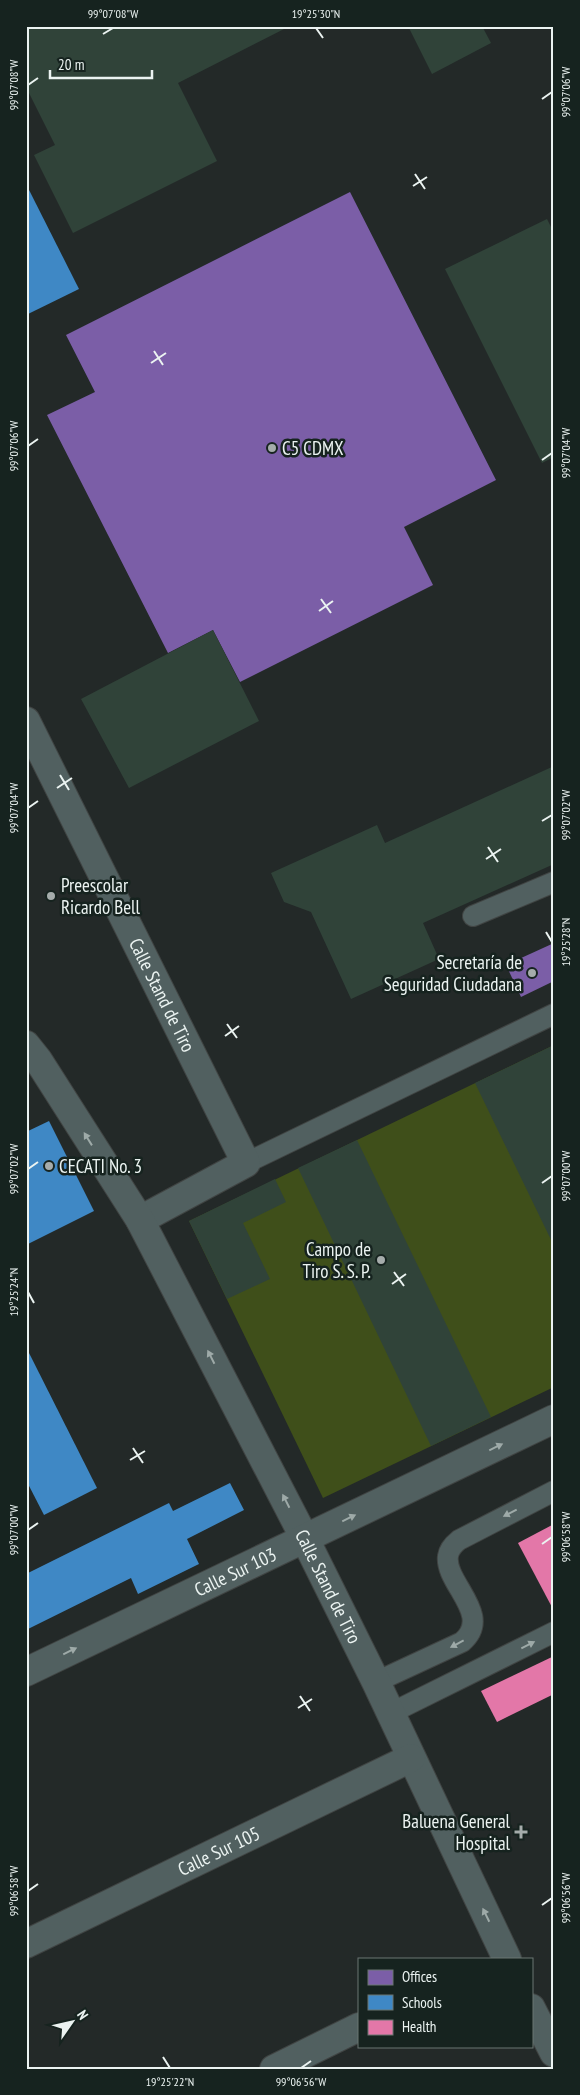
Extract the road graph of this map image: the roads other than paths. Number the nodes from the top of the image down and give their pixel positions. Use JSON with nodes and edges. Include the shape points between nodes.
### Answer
{"nodes":[{"id":1,"x":26,"y":721,"type":"edge"},
{"id":2,"x":554,"y":882,"type":"edge"},
{"id":3,"x":473,"y":916,"type":"dead end"},
{"id":4,"x":554,"y":1014,"type":"edge"},
{"id":5,"x":26,"y":1045,"type":"edge"},
{"id":6,"x":246,"y":1163,"type":"junction"},
{"id":7,"x":140,"y":1220,"type":"junction"},
{"id":8,"x":554,"y":1419,"type":"edge"},
{"id":9,"x":554,"y":1491,"type":"edge"},
{"id":10,"x":305,"y":1539,"type":"junction"},
{"id":11,"x":554,"y":1632,"type":"edge"},
{"id":12,"x":26,"y":1672,"type":"edge"},
{"id":13,"x":376,"y":1682,"type":"junction"},
{"id":14,"x":390,"y":1713,"type":"junction"},
{"id":15,"x":411,"y":1758,"type":"junction"},
{"id":16,"x":26,"y":1944,"type":"edge"},
{"id":17,"x":502,"y":1957,"type":"edge"},
{"id":18,"x":532,"y":2010,"type":"edge"},
{"id":19,"x":358,"y":2027,"type":"edge"},
{"id":20,"x":554,"y":2053,"type":"edge"},
{"id":21,"x":274,"y":2069,"type":"edge"}],
"edges":[{"from":1,"to":6,"type":"street","name":"Calle Stand de Tiro"},
{"from":2,"to":3,"type":"lane"},
{"from":4,"to":6,"type":"lane"},
{"from":7,"to":5,"type":"street","name":"Calle Stand de Tiro","one_way":true},
{"from":6,"to":7,"type":"street"},
{"from":10,"to":7,"type":"street","name":"Calle Stand de Tiro","one_way":true},
{"from":10,"to":8,"type":"street","name":"Calle Sur 103","one_way":true},
{"from":9,"to":13,"type":"lane","one_way":true,"via":[[451,1547],[447,1556],[449,1567],[472,1614],[474,1625],[471,1635]]},
{"from":12,"to":10,"type":"street","name":"Calle Sur 103","one_way":true},
{"from":10,"to":13,"type":"street","name":"Calle Stand de Tiro"},
{"from":14,"to":11,"type":"lane","one_way":true},
{"from":13,"to":14,"type":"street","name":"Calle Stand de Tiro"},
{"from":14,"to":15,"type":"street","name":"Calle Stand de Tiro"},
{"from":15,"to":16,"type":"street","name":"Calle Sur 105"},
{"from":17,"to":15,"type":"street","name":"Calle Stand de Tiro","one_way":true},
{"from":18,"to":20,"type":"street"},
{"from":19,"to":21,"type":"street"}]}
